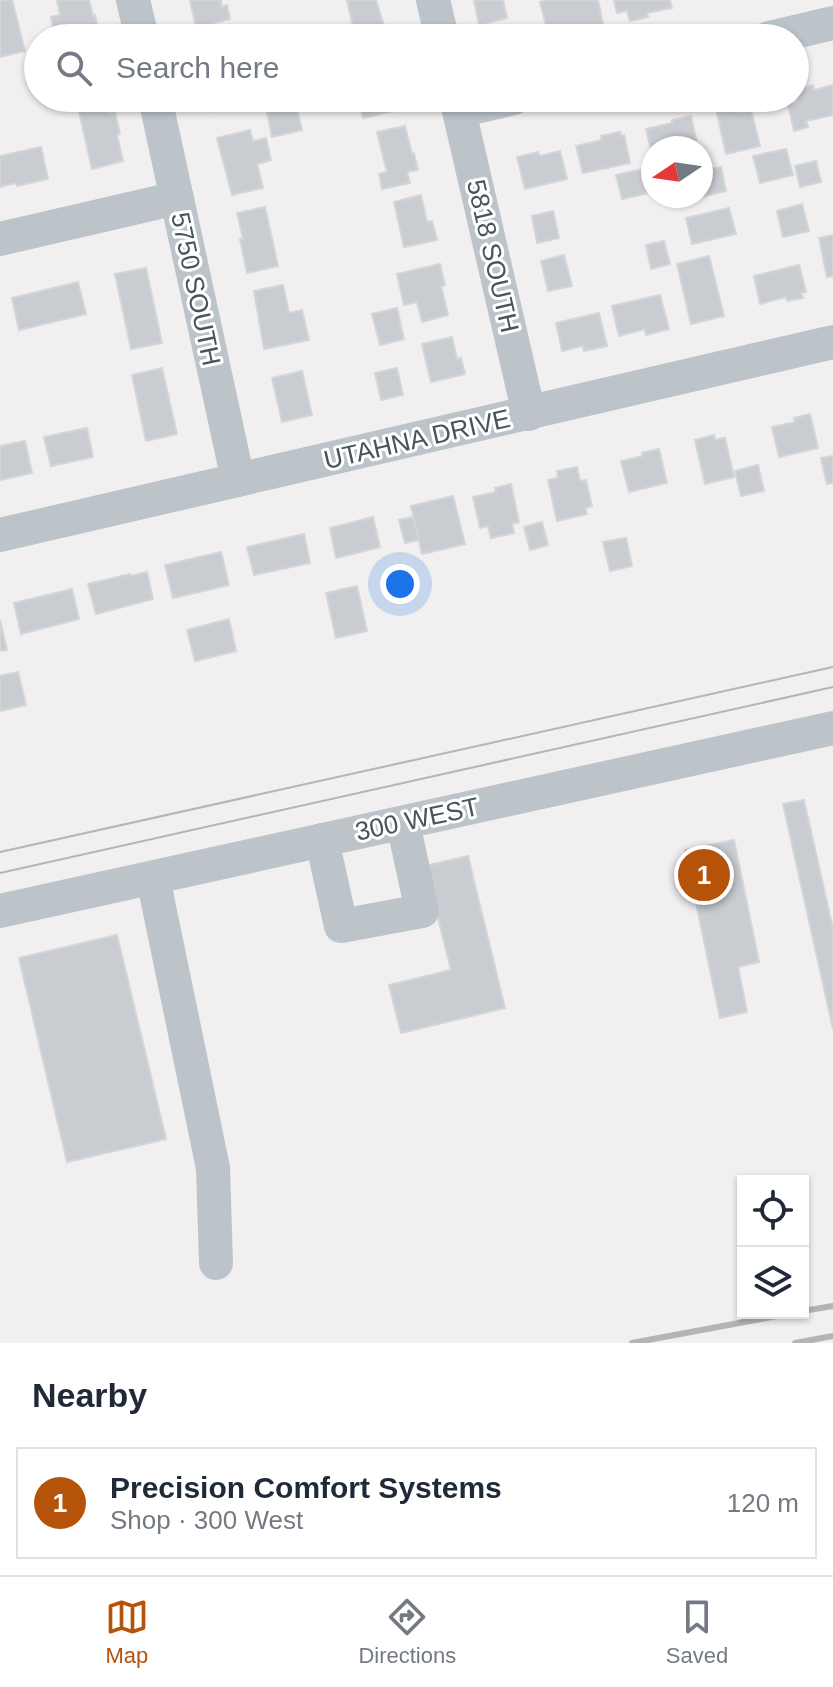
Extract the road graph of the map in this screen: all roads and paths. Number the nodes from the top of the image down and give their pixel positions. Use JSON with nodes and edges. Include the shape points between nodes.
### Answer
{"nodes":[{"id":1,"x":133,"y":0,"type":"edge"},
{"id":2,"x":433,"y":0,"type":"edge"},
{"id":3,"x":833,"y":23,"type":"edge"},
{"id":4,"x":139,"y":24,"type":"edge"},
{"id":5,"x":439,"y":24,"type":"edge"},
{"id":6,"x":809,"y":29,"type":"edge"},
{"id":7,"x":158,"y":112,"type":"edge"},
{"id":8,"x":460,"y":112,"type":"edge"},
{"id":9,"x":177,"y":198,"type":"junction"},
{"id":10,"x":0,"y":239,"type":"edge"},
{"id":11,"x":833,"y":342,"type":"edge"},
{"id":12,"x":529,"y":414,"type":"junction"},
{"id":13,"x":238,"y":480,"type":"junction"},
{"id":14,"x":0,"y":535,"type":"edge"},
{"id":15,"x":833,"y":728,"type":"edge"},
{"id":16,"x":403,"y":823,"type":"junction"},
{"id":17,"x":322,"y":840,"type":"junction"},
{"id":18,"x":153,"y":878,"type":"junction"},
{"id":19,"x":0,"y":911,"type":"edge"},
{"id":20,"x":216,"y":1263,"type":"dead end"}],
"edges":[{"from":1,"to":4,"type":"street"},
{"from":2,"to":5,"type":"street"},
{"from":3,"to":6,"type":"street"},
{"from":7,"to":9,"type":"street","name":"5750 SOUTH"},
{"from":8,"to":12,"type":"street","name":"5818 SOUTH"},
{"from":9,"to":10,"type":"street"},
{"from":9,"to":13,"type":"street","name":"5750 SOUTH"},
{"from":11,"to":12,"type":"street","name":"UTAHNA DRIVE"},
{"from":12,"to":13,"type":"street","name":"UTAHNA DRIVE"},
{"from":13,"to":14,"type":"street","name":"UTAHNA DRIVE"},
{"from":15,"to":16,"type":"street","name":"300 WEST"},
{"from":16,"to":17,"type":"street","name":"300 WEST"},
{"from":16,"to":17,"type":"street","via":[[422,911],[341,926]]},
{"from":17,"to":18,"type":"street","name":"300 WEST"},
{"from":18,"to":19,"type":"street","name":"300 WEST"},
{"from":18,"to":20,"type":"street","via":[[213,1168]]}]}
